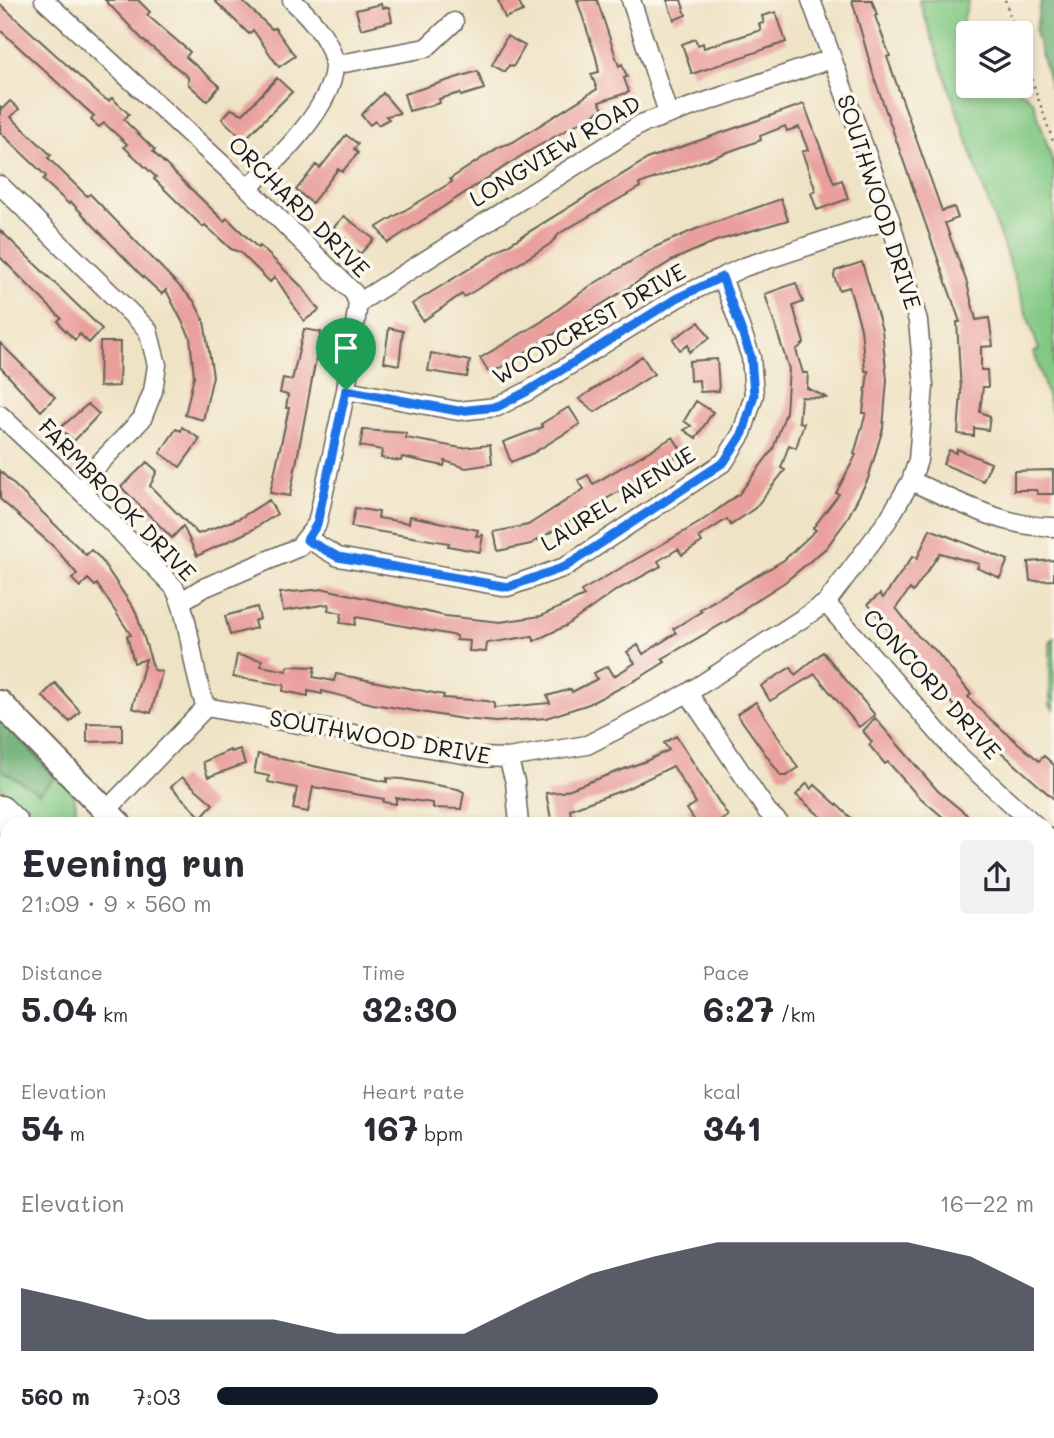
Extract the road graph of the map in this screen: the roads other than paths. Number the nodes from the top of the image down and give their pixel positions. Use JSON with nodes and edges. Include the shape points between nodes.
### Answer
{"nodes":[{"id":1,"x":44,"y":0,"type":"edge"},
{"id":2,"x":292,"y":0,"type":"edge"},
{"id":3,"x":631,"y":0,"type":"edge"},
{"id":4,"x":811,"y":0,"type":"edge"},
{"id":5,"x":454,"y":22,"type":"dead end"},
{"id":6,"x":831,"y":59,"type":"junction"},
{"id":7,"x":334,"y":65,"type":"junction"},
{"id":8,"x":668,"y":113,"type":"junction"},
{"id":9,"x":0,"y":185,"type":"edge"},
{"id":10,"x":248,"y":188,"type":"junction"},
{"id":11,"x":890,"y":219,"type":"junction"},
{"id":12,"x":722,"y":277,"type":"junction"},
{"id":13,"x":358,"y":303,"type":"junction"},
{"id":14,"x":346,"y":390,"type":"junction"},
{"id":15,"x":0,"y":415,"type":"edge"},
{"id":16,"x":911,"y":481,"type":"junction"},
{"id":17,"x":84,"y":494,"type":"junction"},
{"id":18,"x":1054,"y":527,"type":"edge"},
{"id":19,"x":307,"y":540,"type":"junction"},
{"id":20,"x":182,"y":601,"type":"junction"},
{"id":21,"x":827,"y":603,"type":"junction"},
{"id":22,"x":688,"y":694,"type":"junction"},
{"id":23,"x":0,"y":703,"type":"edge"},
{"id":24,"x":206,"y":707,"type":"junction"},
{"id":25,"x":508,"y":758,"type":"junction"},
{"id":26,"x":103,"y":817,"type":"edge"},
{"id":27,"x":109,"y":817,"type":"edge"},
{"id":28,"x":518,"y":817,"type":"edge"},
{"id":29,"x":773,"y":817,"type":"edge"},
{"id":30,"x":1026,"y":817,"type":"edge"}],
"edges":[{"from":1,"to":10,"type":"street","name":"ORCHARD DRIVE"},
{"from":2,"to":7,"type":"street","via":[[311,19]]},
{"from":3,"to":8,"type":"street"},
{"from":4,"to":6,"type":"street","name":"SOUTHWOOD DRIVE"},
{"from":5,"to":7,"type":"street","via":[[426,48]]},
{"from":6,"to":8,"type":"street","name":"LONGVIEW ROAD"},
{"from":6,"to":11,"type":"street","name":"SOUTHWOOD DRIVE"},
{"from":7,"to":10,"type":"street","via":[[323,104]]},
{"from":8,"to":13,"type":"street","name":"LONGVIEW ROAD","via":[[641,124]]},
{"from":9,"to":17,"type":"street","via":[[148,330],[157,365],[153,391],[142,419],[93,470]]},
{"from":10,"to":13,"type":"street","name":"ORCHARD DRIVE","via":[[354,293]]},
{"from":11,"to":12,"type":"street","name":"WOODCREST DRIVE"},
{"from":11,"to":16,"type":"street","name":"SOUTHWOOD DRIVE","via":[[918,321],[925,386],[918,460]]},
{"from":12,"to":14,"type":"street","name":"WOODCREST DRIVE","via":[[677,298],[497,407],[458,411]]},
{"from":12,"to":19,"type":"street","name":"LAUREL AVENUE","via":[[751,357],[754,395],[743,433],[724,462],[565,567],[508,587],[338,557]]},
{"from":13,"to":14,"type":"street","name":"ORCHARD DRIVE"},
{"from":14,"to":19,"type":"street","name":"ORCHARD DRIVE","via":[[317,524]]},
{"from":15,"to":17,"type":"street","name":"FARMBROOK DRIVE"},
{"from":16,"to":18,"type":"street","via":[[1001,518]]},
{"from":16,"to":21,"type":"street","name":"SOUTHWOOD DRIVE"},
{"from":17,"to":20,"type":"street","name":"FARMBROOK DRIVE","via":[[174,587]]},
{"from":19,"to":20,"type":"street"},
{"from":20,"to":24,"type":"street","name":"FARMBROOK DRIVE","via":[[198,688]]},
{"from":21,"to":22,"type":"street","name":"SOUTHWOOD DRIVE"},
{"from":21,"to":30,"type":"street","name":"CONCORD DRIVE","via":[[957,754]]},
{"from":22,"to":25,"type":"street","name":"SOUTHWOOD DRIVE","via":[[587,745]]},
{"from":22,"to":29,"type":"street"},
{"from":23,"to":26,"type":"street"},
{"from":24,"to":25,"type":"street","name":"SOUTHWOOD DRIVE","via":[[479,757]]},
{"from":24,"to":27,"type":"street"},
{"from":25,"to":28,"type":"street"}]}
